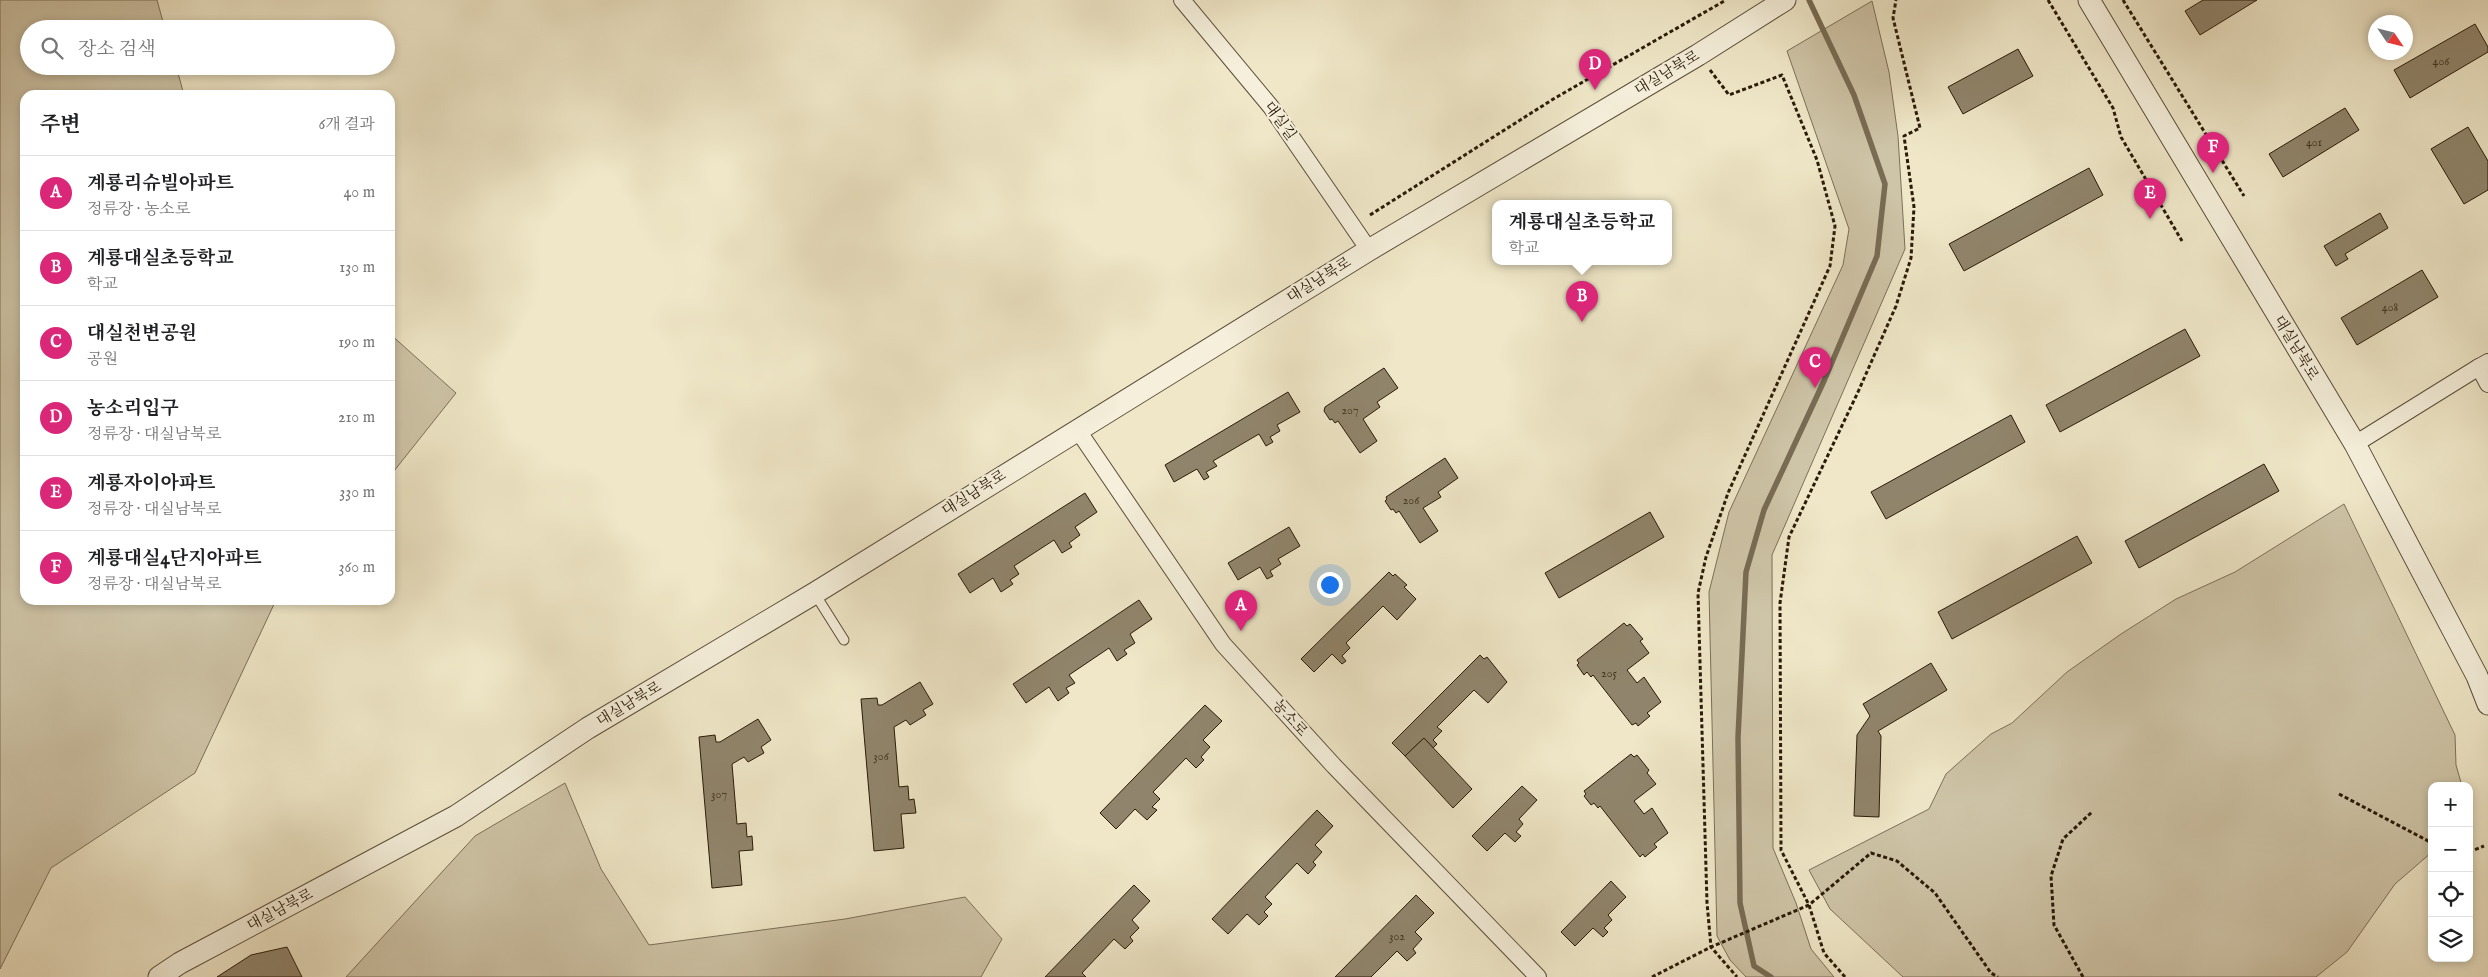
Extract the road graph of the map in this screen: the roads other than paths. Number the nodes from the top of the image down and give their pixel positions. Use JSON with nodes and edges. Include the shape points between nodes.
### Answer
{"nodes":[{"id":1,"x":1182,"y":0,"type":"edge"},
{"id":2,"x":2089,"y":0,"type":"edge"},
{"id":3,"x":1778,"y":4,"type":"edge"},
{"id":4,"x":1369,"y":250,"type":"junction"},
{"id":5,"x":2483,"y":364,"type":"edge"},
{"id":6,"x":2488,"y":384,"type":"edge"},
{"id":7,"x":1077,"y":429,"type":"junction"},
{"id":8,"x":2355,"y":444,"type":"junction"},
{"id":9,"x":814,"y":593,"type":"junction"},
{"id":10,"x":844,"y":640,"type":"dead end"},
{"id":11,"x":2488,"y":704,"type":"edge"},
{"id":12,"x":159,"y":977,"type":"edge"},
{"id":13,"x":1538,"y":977,"type":"edge"}],
"edges":[{"from":1,"to":4,"type":"street","name":"대실길","via":[[1271,107]]},
{"from":2,"to":8,"type":"street","name":"대실남북로"},
{"from":3,"to":4,"type":"street","name":"대실남북로"},
{"from":4,"to":7,"type":"street","name":"대실남북로"},
{"from":5,"to":6,"type":"street"},
{"from":5,"to":8,"type":"street"},
{"from":7,"to":9,"type":"street","name":"대실남북로"},
{"from":7,"to":13,"type":"street","name":"농소로","via":[[1222,644],[1334,766]]},
{"from":8,"to":11,"type":"street","name":"대실남북로","via":[[2477,676]]},
{"from":9,"to":10,"type":"lane"},
{"from":9,"to":12,"type":"street","name":"대실남북로","via":[[588,728],[456,816]]}]}
